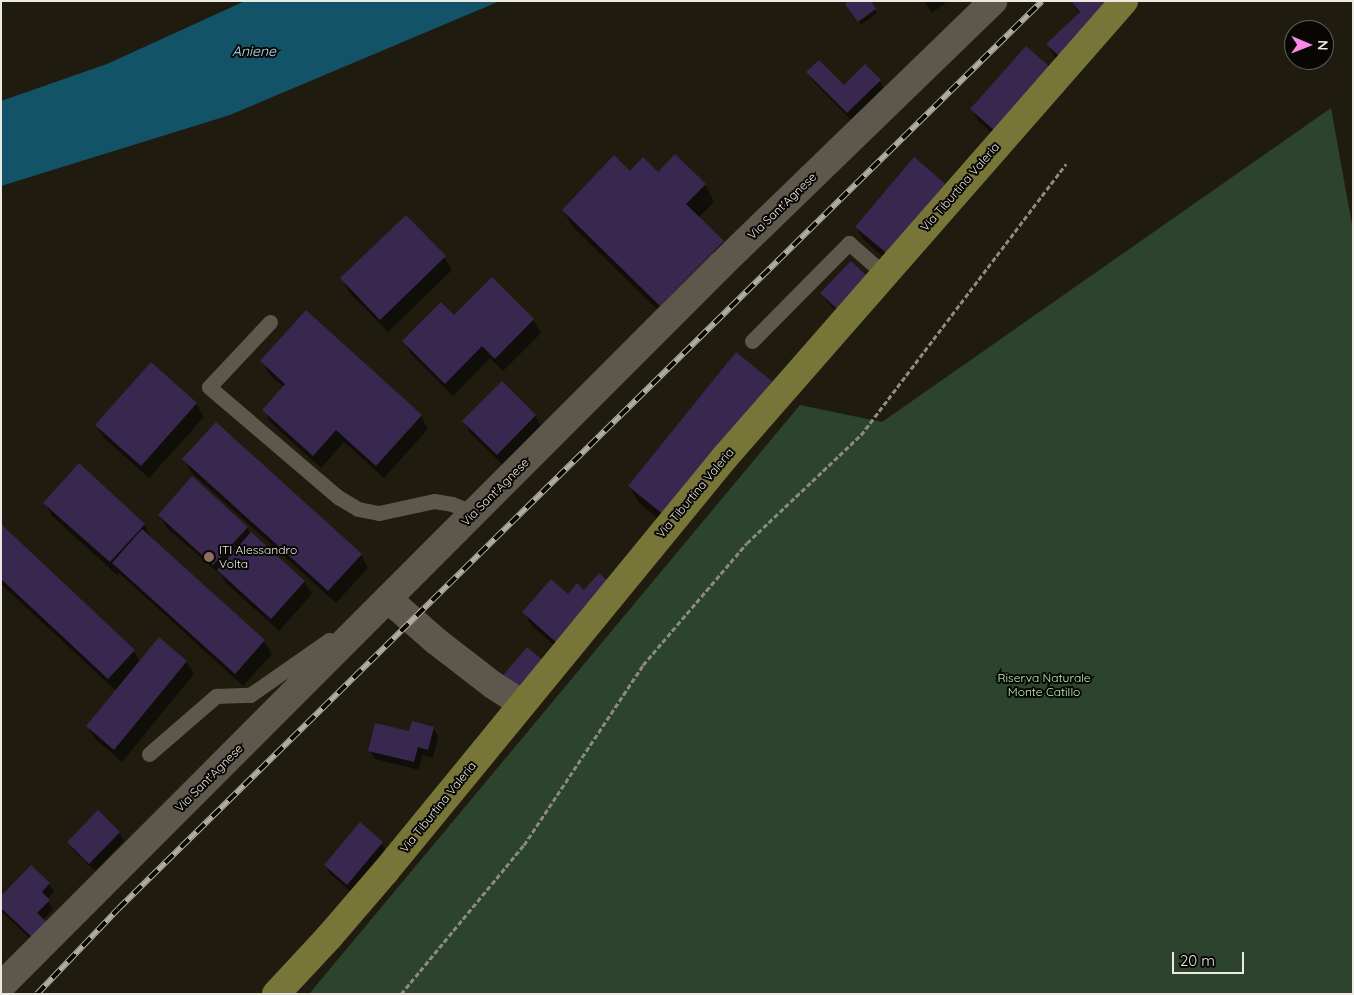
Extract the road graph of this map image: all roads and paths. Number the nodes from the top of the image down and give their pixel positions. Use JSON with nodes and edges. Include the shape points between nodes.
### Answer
{"nodes":[{"id":1,"x":992,"y":1,"type":"edge"},
{"id":2,"x":1124,"y":1,"type":"edge"},
{"id":3,"x":1066,"y":164,"type":"dead end"},
{"id":4,"x":884,"y":274,"type":"junction"},
{"id":5,"x":270,"y":322,"type":"dead end"},
{"id":6,"x":752,"y":341,"type":"dead end"},
{"id":7,"x":474,"y":512,"type":"junction"},
{"id":8,"x":388,"y":599,"type":"junction"},
{"id":9,"x":340,"y":647,"type":"junction"},
{"id":10,"x":522,"y":704,"type":"junction"},
{"id":11,"x":149,"y":754,"type":"dead end"},
{"id":12,"x":1,"y":986,"type":"edge"},
{"id":13,"x":276,"y":994,"type":"edge"},
{"id":14,"x":401,"y":994,"type":"edge"}],
"edges":[{"from":1,"to":7,"type":"street","name":"Via Sant'Agnese"},
{"from":2,"to":4,"type":"main road","name":"Via Tiburtina Valeria"},
{"from":3,"to":14,"type":"path","via":[[862,435],[747,543],[643,665],[524,844]]},
{"from":4,"to":6,"type":"lane","via":[[849,243]]},
{"from":4,"to":10,"type":"main road","name":"Via Tiburtina Valeria","via":[[725,457]]},
{"from":5,"to":7,"type":"lane","via":[[210,387],[338,497],[358,509],[379,513],[434,501]]},
{"from":7,"to":8,"type":"street","name":"Via Sant'Agnese"},
{"from":8,"to":9,"type":"street","name":"Via Sant'Agnese"},
{"from":8,"to":10,"type":"street","via":[[436,641]]},
{"from":9,"to":11,"type":"lane","via":[[329,640],[250,694],[216,696]]},
{"from":9,"to":12,"type":"street","name":"Via Sant'Agnese"},
{"from":10,"to":13,"type":"main road","name":"Via Tiburtina Valeria","via":[[330,937]]}]}
